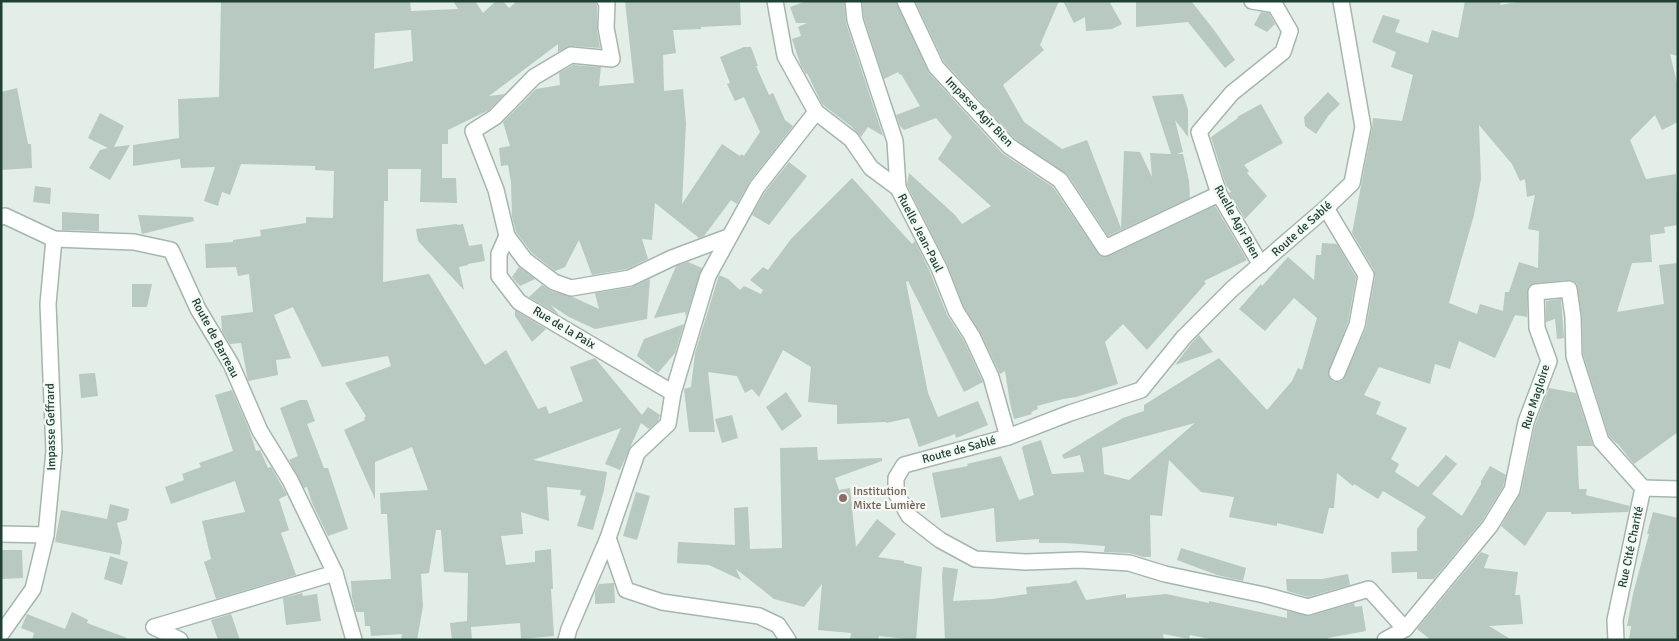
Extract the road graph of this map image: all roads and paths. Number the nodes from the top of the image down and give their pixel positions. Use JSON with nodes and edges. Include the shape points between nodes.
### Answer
{"nodes":[{"id":1,"x":605,"y":1,"type":"edge"},
{"id":2,"x":775,"y":1,"type":"edge"},
{"id":3,"x":853,"y":1,"type":"edge"},
{"id":4,"x":905,"y":1,"type":"edge"},
{"id":5,"x":1252,"y":1,"type":"edge"},
{"id":6,"x":1341,"y":1,"type":"edge"},
{"id":7,"x":816,"y":112,"type":"junction"},
{"id":8,"x":898,"y":188,"type":"junction"},
{"id":9,"x":1219,"y":194,"type":"junction"},
{"id":10,"x":1326,"y":208,"type":"junction"},
{"id":11,"x":1,"y":217,"type":"edge"},
{"id":12,"x":507,"y":236,"type":"junction"},
{"id":13,"x":728,"y":237,"type":"junction"},
{"id":14,"x":54,"y":239,"type":"junction"},
{"id":15,"x":1261,"y":265,"type":"junction"},
{"id":16,"x":1337,"y":372,"type":"dead end"},
{"id":17,"x":673,"y":393,"type":"junction"},
{"id":18,"x":1008,"y":437,"type":"junction"},
{"id":19,"x":1643,"y":488,"type":"junction"},
{"id":20,"x":1678,"y":489,"type":"edge"},
{"id":21,"x":1,"y":534,"type":"edge"},
{"id":22,"x":46,"y":535,"type":"junction"},
{"id":23,"x":608,"y":538,"type":"junction"},
{"id":24,"x":335,"y":574,"type":"junction"},
{"id":25,"x":1405,"y":629,"type":"junction"},
{"id":26,"x":1,"y":634,"type":"edge"},
{"id":27,"x":180,"y":640,"type":"edge"},
{"id":28,"x":354,"y":640,"type":"edge"},
{"id":29,"x":566,"y":640,"type":"edge"},
{"id":30,"x":788,"y":640,"type":"edge"},
{"id":31,"x":1385,"y":640,"type":"edge"},
{"id":32,"x":1616,"y":640,"type":"edge"}],
"edges":[{"from":1,"to":12,"type":"street","via":[[612,59],[570,55],[534,77],[494,116],[473,131],[496,190]]},
{"from":2,"to":7,"type":"street","name":"Ruelle Jean-Paul","via":[[785,56]]},
{"from":3,"to":8,"type":"street","via":[[855,20],[894,141]]},
{"from":4,"to":9,"type":"street","name":"Impasse Agir Bien","via":[[936,67],[1009,146],[1060,180],[1105,248]]},
{"from":5,"to":9,"type":"street","name":"Ruelle Agir Bien","via":[[1275,5],[1290,31],[1283,52],[1232,93],[1199,132]]},
{"from":6,"to":10,"type":"street","name":"Route de Sablé","via":[[1363,127],[1352,183]]},
{"from":7,"to":8,"type":"street","name":"Ruelle Jean-Paul","via":[[851,139],[871,168]]},
{"from":7,"to":13,"type":"street","via":[[757,187]]},
{"from":8,"to":18,"type":"street","name":"Ruelle Jean-Paul","via":[[991,377]]},
{"from":9,"to":15,"type":"street","name":"Ruelle Agir Bien"},
{"from":10,"to":15,"type":"street","name":"Route de Sablé"},
{"from":10,"to":16,"type":"street","via":[[1366,275],[1357,325]]},
{"from":11,"to":14,"type":"street","name":"Route de Barreau"},
{"from":12,"to":13,"type":"street","via":[[525,260],[554,282],[571,288],[630,278]]},
{"from":12,"to":17,"type":"street","name":"Rue de la Paix","via":[[498,254],[499,276],[519,302]]},
{"from":13,"to":17,"type":"street","via":[[708,276]]},
{"from":14,"to":22,"type":"street","name":"Impasse Geffrard","via":[[48,304],[54,451]]},
{"from":14,"to":24,"type":"street","name":"Route de Barreau","via":[[134,242],[171,250],[198,309],[231,364],[260,431],[290,480]]},
{"from":15,"to":18,"type":"street","name":"Route de Sablé","via":[[1184,336],[1141,390]]},
{"from":17,"to":23,"type":"street","via":[[668,424],[637,453]]},
{"from":18,"to":25,"type":"street","name":"Route de Sablé","via":[[904,465],[896,478],[896,494],[909,516],[940,540],[976,559],[1130,563],[1308,607],[1369,589]]},
{"from":19,"to":20,"type":"street"},
{"from":19,"to":25,"type":"street","name":"Rue Magloire","via":[[1601,441],[1574,356],[1569,289],[1536,292],[1537,328],[1549,361],[1526,422],[1512,490],[1490,526]]},
{"from":19,"to":32,"type":"street","name":"Rue Cité Charité","via":[[1615,620]]},
{"from":21,"to":22,"type":"street"},
{"from":22,"to":26,"type":"street","name":"Impasse Geffrard","via":[[33,589]]},
{"from":23,"to":29,"type":"street"},
{"from":23,"to":30,"type":"street","via":[[626,590],[662,602],[759,616],[778,625]]},
{"from":24,"to":27,"type":"street","via":[[154,627]]},
{"from":24,"to":28,"type":"street","name":"Route de Barreau"},
{"from":25,"to":31,"type":"street"}]}
